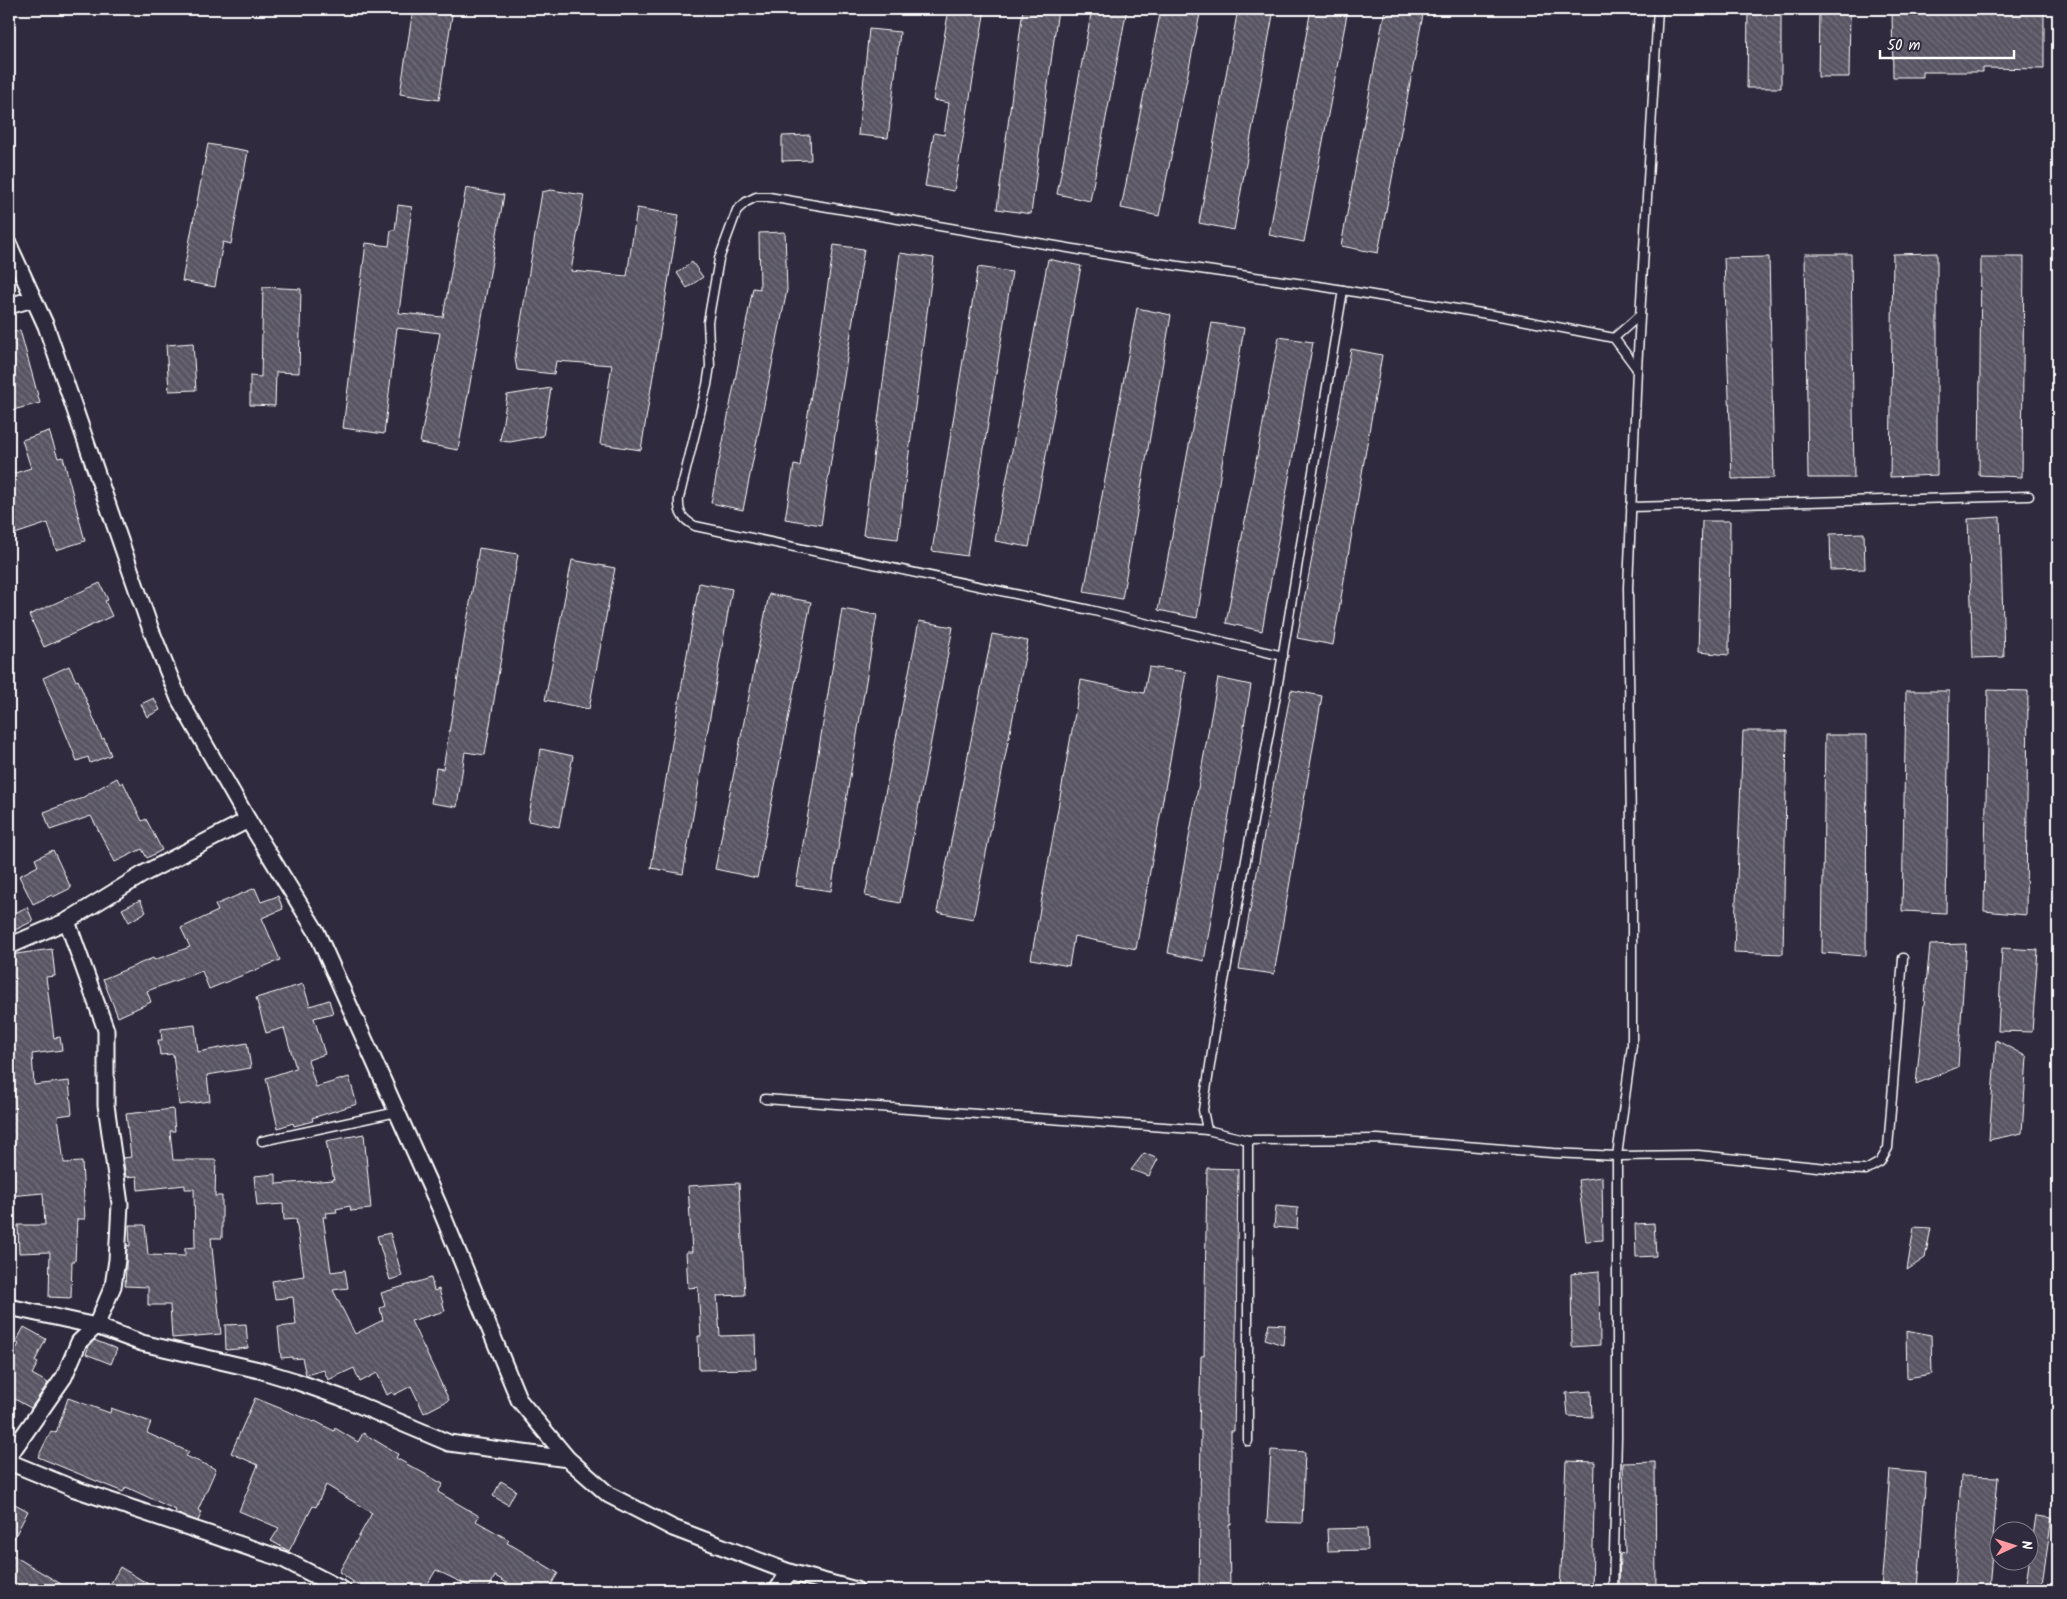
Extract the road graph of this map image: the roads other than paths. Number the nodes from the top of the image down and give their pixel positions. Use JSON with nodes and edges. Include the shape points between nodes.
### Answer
{"nodes":[{"id":1,"x":1658,"y":9,"type":"edge"},
{"id":2,"x":9,"y":244,"type":"edge"},
{"id":3,"x":1343,"y":290,"type":"junction"},
{"id":4,"x":33,"y":299,"type":"junction"},
{"id":5,"x":9,"y":306,"type":"edge"},
{"id":6,"x":1640,"y":315,"type":"junction"},
{"id":7,"x":1614,"y":338,"type":"junction"},
{"id":8,"x":1637,"y":369,"type":"junction"},
{"id":9,"x":2029,"y":496,"type":"dead end"},
{"id":10,"x":1631,"y":507,"type":"junction"},
{"id":11,"x":1282,"y":656,"type":"junction"},
{"id":12,"x":248,"y":820,"type":"junction"},
{"id":13,"x":67,"y":921,"type":"junction"},
{"id":14,"x":9,"y":946,"type":"edge"},
{"id":15,"x":1904,"y":958,"type":"dead end"},
{"id":16,"x":765,"y":1099,"type":"dead end"},
{"id":17,"x":397,"y":1112,"type":"junction"},
{"id":18,"x":1207,"y":1130,"type":"junction"},
{"id":19,"x":1248,"y":1140,"type":"junction"},
{"id":20,"x":262,"y":1141,"type":"dead end"},
{"id":21,"x":1617,"y":1156,"type":"junction"},
{"id":22,"x":9,"y":1307,"type":"edge"},
{"id":23,"x":96,"y":1326,"type":"junction"},
{"id":24,"x":1248,"y":1441,"type":"dead end"},
{"id":25,"x":9,"y":1456,"type":"edge"},
{"id":26,"x":568,"y":1459,"type":"junction"},
{"id":27,"x":9,"y":1462,"type":"edge"},
{"id":28,"x":789,"y":1572,"type":"junction"},
{"id":29,"x":343,"y":1590,"type":"edge"},
{"id":30,"x":778,"y":1590,"type":"edge"},
{"id":31,"x":856,"y":1590,"type":"edge"},
{"id":32,"x":1613,"y":1590,"type":"edge"}],
"edges":[{"from":1,"to":6,"type":"lane"},
{"from":2,"to":4,"type":"street"},
{"from":3,"to":7,"type":"lane"},
{"from":3,"to":11,"type":"lane"},
{"from":3,"to":11,"type":"lane","via":[[756,197],[737,210],[719,259],[709,305],[710,366],[707,386],[679,498],[678,510],[685,521],[695,526],[1090,610]]},
{"from":4,"to":5,"type":"street"},
{"from":4,"to":12,"type":"street","via":[[46,326],[178,699]]},
{"from":6,"to":7,"type":"lane"},
{"from":6,"to":8,"type":"lane"},
{"from":7,"to":8,"type":"lane"},
{"from":8,"to":10,"type":"lane"},
{"from":9,"to":10,"type":"lane"},
{"from":10,"to":21,"type":"lane","via":[[1628,588],[1632,1045]]},
{"from":11,"to":18,"type":"lane","via":[[1217,1020],[1204,1110]]},
{"from":12,"to":13,"type":"street","via":[[145,873]]},
{"from":12,"to":17,"type":"street","via":[[316,931]]},
{"from":13,"to":14,"type":"street"},
{"from":13,"to":23,"type":"street","via":[[106,1030],[106,1105],[120,1204],[113,1286]]},
{"from":15,"to":21,"type":"lane","via":[[1888,1148],[1880,1162],[1866,1170],[1698,1155]]},
{"from":16,"to":18,"type":"lane"},
{"from":17,"to":20,"type":"lane"},
{"from":17,"to":26,"type":"street","via":[[519,1400]]},
{"from":18,"to":19,"type":"lane"},
{"from":19,"to":21,"type":"lane","via":[[1378,1139]]},
{"from":19,"to":24,"type":"lane"},
{"from":21,"to":32,"type":"lane","via":[[1617,1438]]},
{"from":22,"to":23,"type":"street"},
{"from":23,"to":25,"type":"street","via":[[79,1342],[64,1378]]},
{"from":23,"to":26,"type":"street","via":[[142,1343],[295,1381],[449,1443]]},
{"from":26,"to":28,"type":"street","via":[[609,1495],[673,1528]]},
{"from":27,"to":29,"type":"street","via":[[75,1489],[283,1559]]},
{"from":28,"to":30,"type":"street"},
{"from":28,"to":31,"type":"street"}]}
